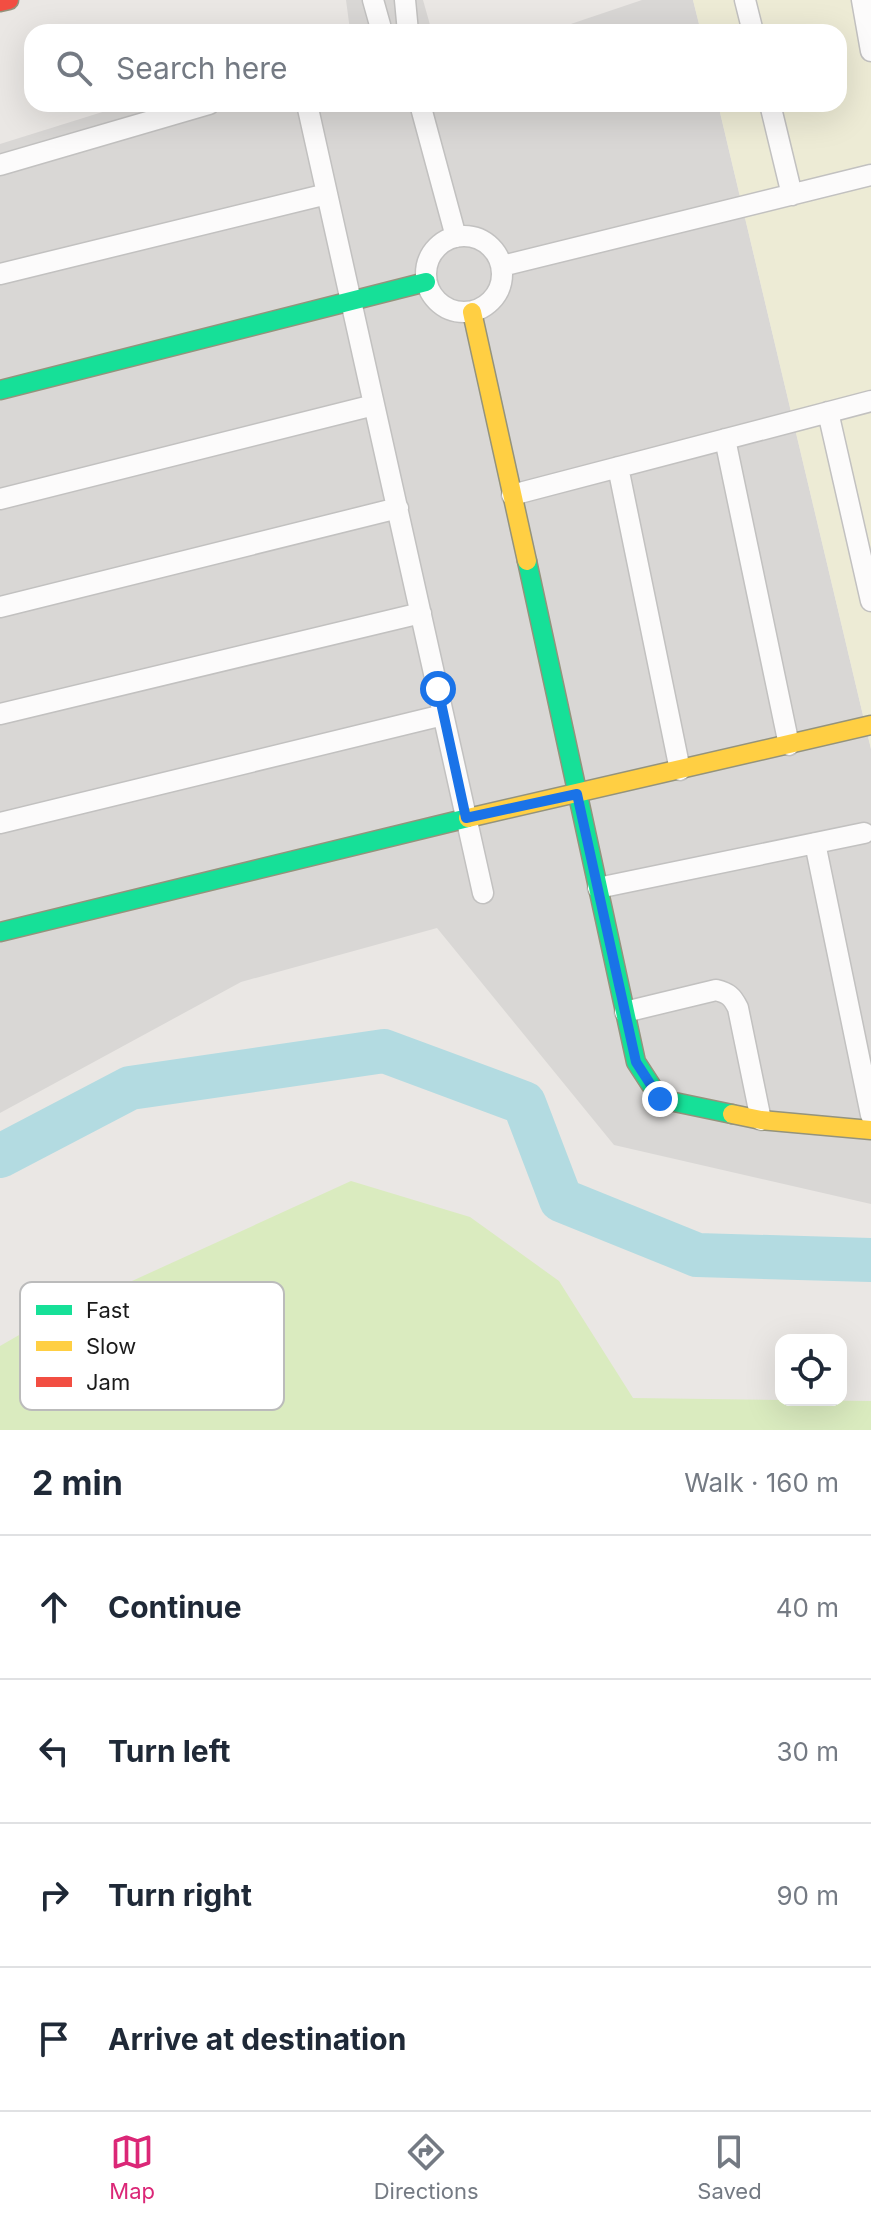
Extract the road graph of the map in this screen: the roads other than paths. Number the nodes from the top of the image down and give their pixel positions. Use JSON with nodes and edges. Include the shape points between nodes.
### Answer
{"nodes":[{"id":1,"x":9,"y":0,"type":"edge"},
{"id":2,"x":373,"y":0,"type":"edge"},
{"id":3,"x":405,"y":0,"type":"edge"},
{"id":4,"x":745,"y":0,"type":"edge"},
{"id":5,"x":862,"y":0,"type":"edge"},
{"id":6,"x":0,"y":2,"type":"edge"},
{"id":7,"x":380,"y":24,"type":"edge"},
{"id":8,"x":407,"y":24,"type":"edge"},
{"id":9,"x":751,"y":24,"type":"edge"},
{"id":10,"x":871,"y":51,"type":"edge"},
{"id":11,"x":182,"y":112,"type":"edge"},
{"id":12,"x":309,"y":112,"type":"edge"},
{"id":13,"x":422,"y":112,"type":"edge"},
{"id":14,"x":772,"y":112,"type":"edge"},
{"id":15,"x":0,"y":165,"type":"edge"},
{"id":16,"x":871,"y":175,"type":"edge"},
{"id":17,"x":327,"y":194,"type":"junction"},
{"id":18,"x":792,"y":195,"type":"junction"},
{"id":19,"x":456,"y":237,"type":"junction"},
{"id":20,"x":502,"y":266,"type":"junction"},
{"id":21,"x":0,"y":274,"type":"edge"},
{"id":22,"x":426,"y":282,"type":"junction"},
{"id":23,"x":351,"y":301,"type":"junction"},
{"id":24,"x":472,"y":312,"type":"junction"},
{"id":25,"x":0,"y":390,"type":"edge"},
{"id":26,"x":871,"y":401,"type":"edge"},
{"id":27,"x":374,"y":405,"type":"junction"},
{"id":28,"x":828,"y":412,"type":"junction"},
{"id":29,"x":725,"y":439,"type":"junction"},
{"id":30,"x":618,"y":467,"type":"junction"},
{"id":31,"x":512,"y":495,"type":"junction"},
{"id":32,"x":0,"y":499,"type":"edge"},
{"id":33,"x":398,"y":508,"type":"junction"},
{"id":34,"x":871,"y":601,"type":"edge"},
{"id":35,"x":0,"y":607,"type":"edge"},
{"id":36,"x":421,"y":613,"type":"junction"},
{"id":37,"x":0,"y":714,"type":"edge"},
{"id":38,"x":443,"y":715,"type":"junction"},
{"id":39,"x":871,"y":725,"type":"edge"},
{"id":40,"x":789,"y":745,"type":"junction"},
{"id":41,"x":680,"y":770,"type":"junction"},
{"id":42,"x":577,"y":794,"type":"junction"},
{"id":43,"x":466,"y":818,"type":"junction"},
{"id":44,"x":0,"y":823,"type":"edge"},
{"id":45,"x":864,"y":833,"type":"dead end"},
{"id":46,"x":815,"y":843,"type":"junction"},
{"id":47,"x":598,"y":888,"type":"junction"},
{"id":48,"x":483,"y":893,"type":"dead end"},
{"id":49,"x":0,"y":932,"type":"edge"},
{"id":50,"x":625,"y":1012,"type":"junction"},
{"id":51,"x":871,"y":1115,"type":"edge"},
{"id":52,"x":761,"y":1120,"type":"junction"},
{"id":53,"x":871,"y":1130,"type":"edge"}],
"edges":[{"from":1,"to":6,"type":"street"},
{"from":2,"to":7,"type":"street"},
{"from":3,"to":8,"type":"street"},
{"from":4,"to":9,"type":"street"},
{"from":5,"to":10,"type":"street"},
{"from":11,"to":15,"type":"street"},
{"from":12,"to":17,"type":"street"},
{"from":13,"to":19,"type":"street"},
{"from":14,"to":18,"type":"street"},
{"from":16,"to":18,"type":"street"},
{"from":17,"to":21,"type":"street"},
{"from":17,"to":23,"type":"street"},
{"from":18,"to":20,"type":"street"},
{"from":19,"to":20,"type":"street","via":[[486,242]]},
{"from":19,"to":22,"type":"street","via":[[432,253]]},
{"from":20,"to":24,"type":"street","via":[[497,296]]},
{"from":22,"to":23,"type":"street"},
{"from":22,"to":24,"type":"street","via":[[443,307]]},
{"from":23,"to":25,"type":"street"},
{"from":23,"to":27,"type":"street"},
{"from":24,"to":31,"type":"street"},
{"from":26,"to":28,"type":"street"},
{"from":27,"to":32,"type":"street"},
{"from":27,"to":33,"type":"street"},
{"from":28,"to":29,"type":"street"},
{"from":28,"to":34,"type":"street"},
{"from":29,"to":30,"type":"street"},
{"from":29,"to":40,"type":"street"},
{"from":30,"to":31,"type":"street"},
{"from":30,"to":41,"type":"street"},
{"from":31,"to":42,"type":"street"},
{"from":33,"to":35,"type":"street"},
{"from":33,"to":36,"type":"street"},
{"from":36,"to":37,"type":"street"},
{"from":36,"to":38,"type":"street"},
{"from":38,"to":43,"type":"street"},
{"from":38,"to":44,"type":"street"},
{"from":39,"to":40,"type":"street"},
{"from":40,"to":41,"type":"street"},
{"from":41,"to":42,"type":"street"},
{"from":42,"to":43,"type":"street"},
{"from":42,"to":47,"type":"street"},
{"from":43,"to":48,"type":"street"},
{"from":43,"to":49,"type":"street"},
{"from":45,"to":46,"type":"street"},
{"from":46,"to":47,"type":"street"},
{"from":46,"to":51,"type":"street"},
{"from":47,"to":50,"type":"street"},
{"from":50,"to":52,"type":"street","via":[[636,1062],[660,1099]]},
{"from":50,"to":52,"type":"street","via":[[716,990],[727,992],[738,1008]]},
{"from":52,"to":53,"type":"street"}]}
